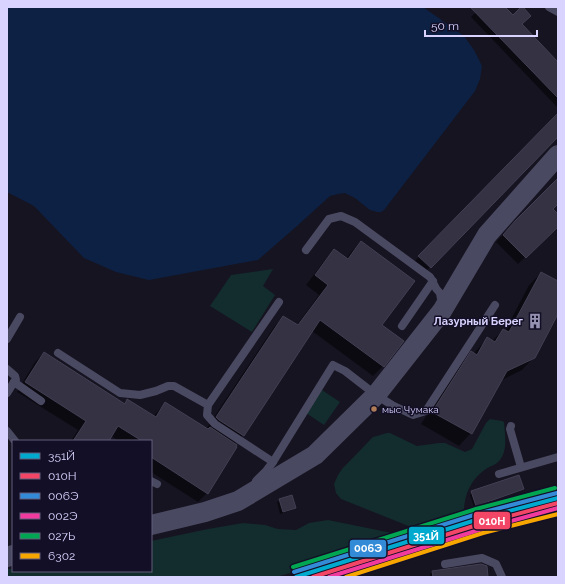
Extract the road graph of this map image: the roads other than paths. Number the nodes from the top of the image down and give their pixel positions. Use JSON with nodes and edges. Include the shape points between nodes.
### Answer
{"nodes":[{"id":1,"x":549,"y":7,"type":"edge"},
{"id":2,"x":558,"y":12,"type":"edge"},
{"id":3,"x":558,"y":155,"type":"edge"},
{"id":4,"x":306,"y":250,"type":"dead end"},
{"id":5,"x":433,"y":281,"type":"junction"},
{"id":6,"x":279,"y":302,"type":"dead end"},
{"id":7,"x":495,"y":305,"type":"dead end"},
{"id":8,"x":442,"y":311,"type":"junction"},
{"id":9,"x":20,"y":317,"type":"dead end"},
{"id":10,"x":402,"y":326,"type":"dead end"},
{"id":11,"x":7,"y":339,"type":"edge"},
{"id":12,"x":58,"y":353,"type":"dead end"},
{"id":13,"x":7,"y":369,"type":"edge"},
{"id":14,"x":14,"y":382,"type":"junction"},
{"id":15,"x":7,"y":393,"type":"edge"},
{"id":16,"x":376,"y":395,"type":"junction"},
{"id":17,"x":41,"y":401,"type":"dead end"},
{"id":18,"x":208,"y":405,"type":"junction"},
{"id":19,"x":511,"y":426,"type":"dead end"},
{"id":20,"x":7,"y":431,"type":"edge"},
{"id":21,"x":14,"y":440,"type":"edge"},
{"id":22,"x":558,"y":457,"type":"edge"},
{"id":23,"x":273,"y":462,"type":"junction"},
{"id":24,"x":521,"y":467,"type":"junction"},
{"id":25,"x":499,"y":474,"type":"dead end"},
{"id":26,"x":238,"y":501,"type":"junction"},
{"id":27,"x":152,"y":525,"type":"edge"},
{"id":28,"x":445,"y":564,"type":"dead end"},
{"id":29,"x":502,"y":577,"type":"edge"}],
"edges":[{"from":1,"to":2,"type":"lane"},
{"from":3,"to":8,"type":"street","via":[[487,235]]},
{"from":4,"to":5,"type":"lane","via":[[329,219],[341,216],[355,222]]},
{"from":5,"to":8,"type":"lane","via":[[435,289],[440,293]]},
{"from":5,"to":10,"type":"lane"},
{"from":6,"to":18,"type":"lane"},
{"from":7,"to":16,"type":"lane","via":[[426,412],[413,415]]},
{"from":8,"to":16,"type":"street"},
{"from":9,"to":11,"type":"lane"},
{"from":12,"to":18,"type":"lane","via":[[120,393],[140,395],[174,386]]},
{"from":13,"to":14,"type":"lane","via":[[15,376]]},
{"from":14,"to":15,"type":"lane"},
{"from":14,"to":17,"type":"lane"},
{"from":16,"to":23,"type":"lane","via":[[333,364]]},
{"from":16,"to":26,"type":"street","via":[[314,455]]},
{"from":18,"to":23,"type":"lane","via":[[207,415],[215,424]]},
{"from":19,"to":24,"type":"lane"},
{"from":20,"to":21,"type":"lane"},
{"from":22,"to":24,"type":"lane"},
{"from":23,"to":26,"type":"lane"},
{"from":24,"to":25,"type":"lane"},
{"from":26,"to":27,"type":"street"},
{"from":28,"to":29,"type":"lane","via":[[482,558],[496,564]]}]}
